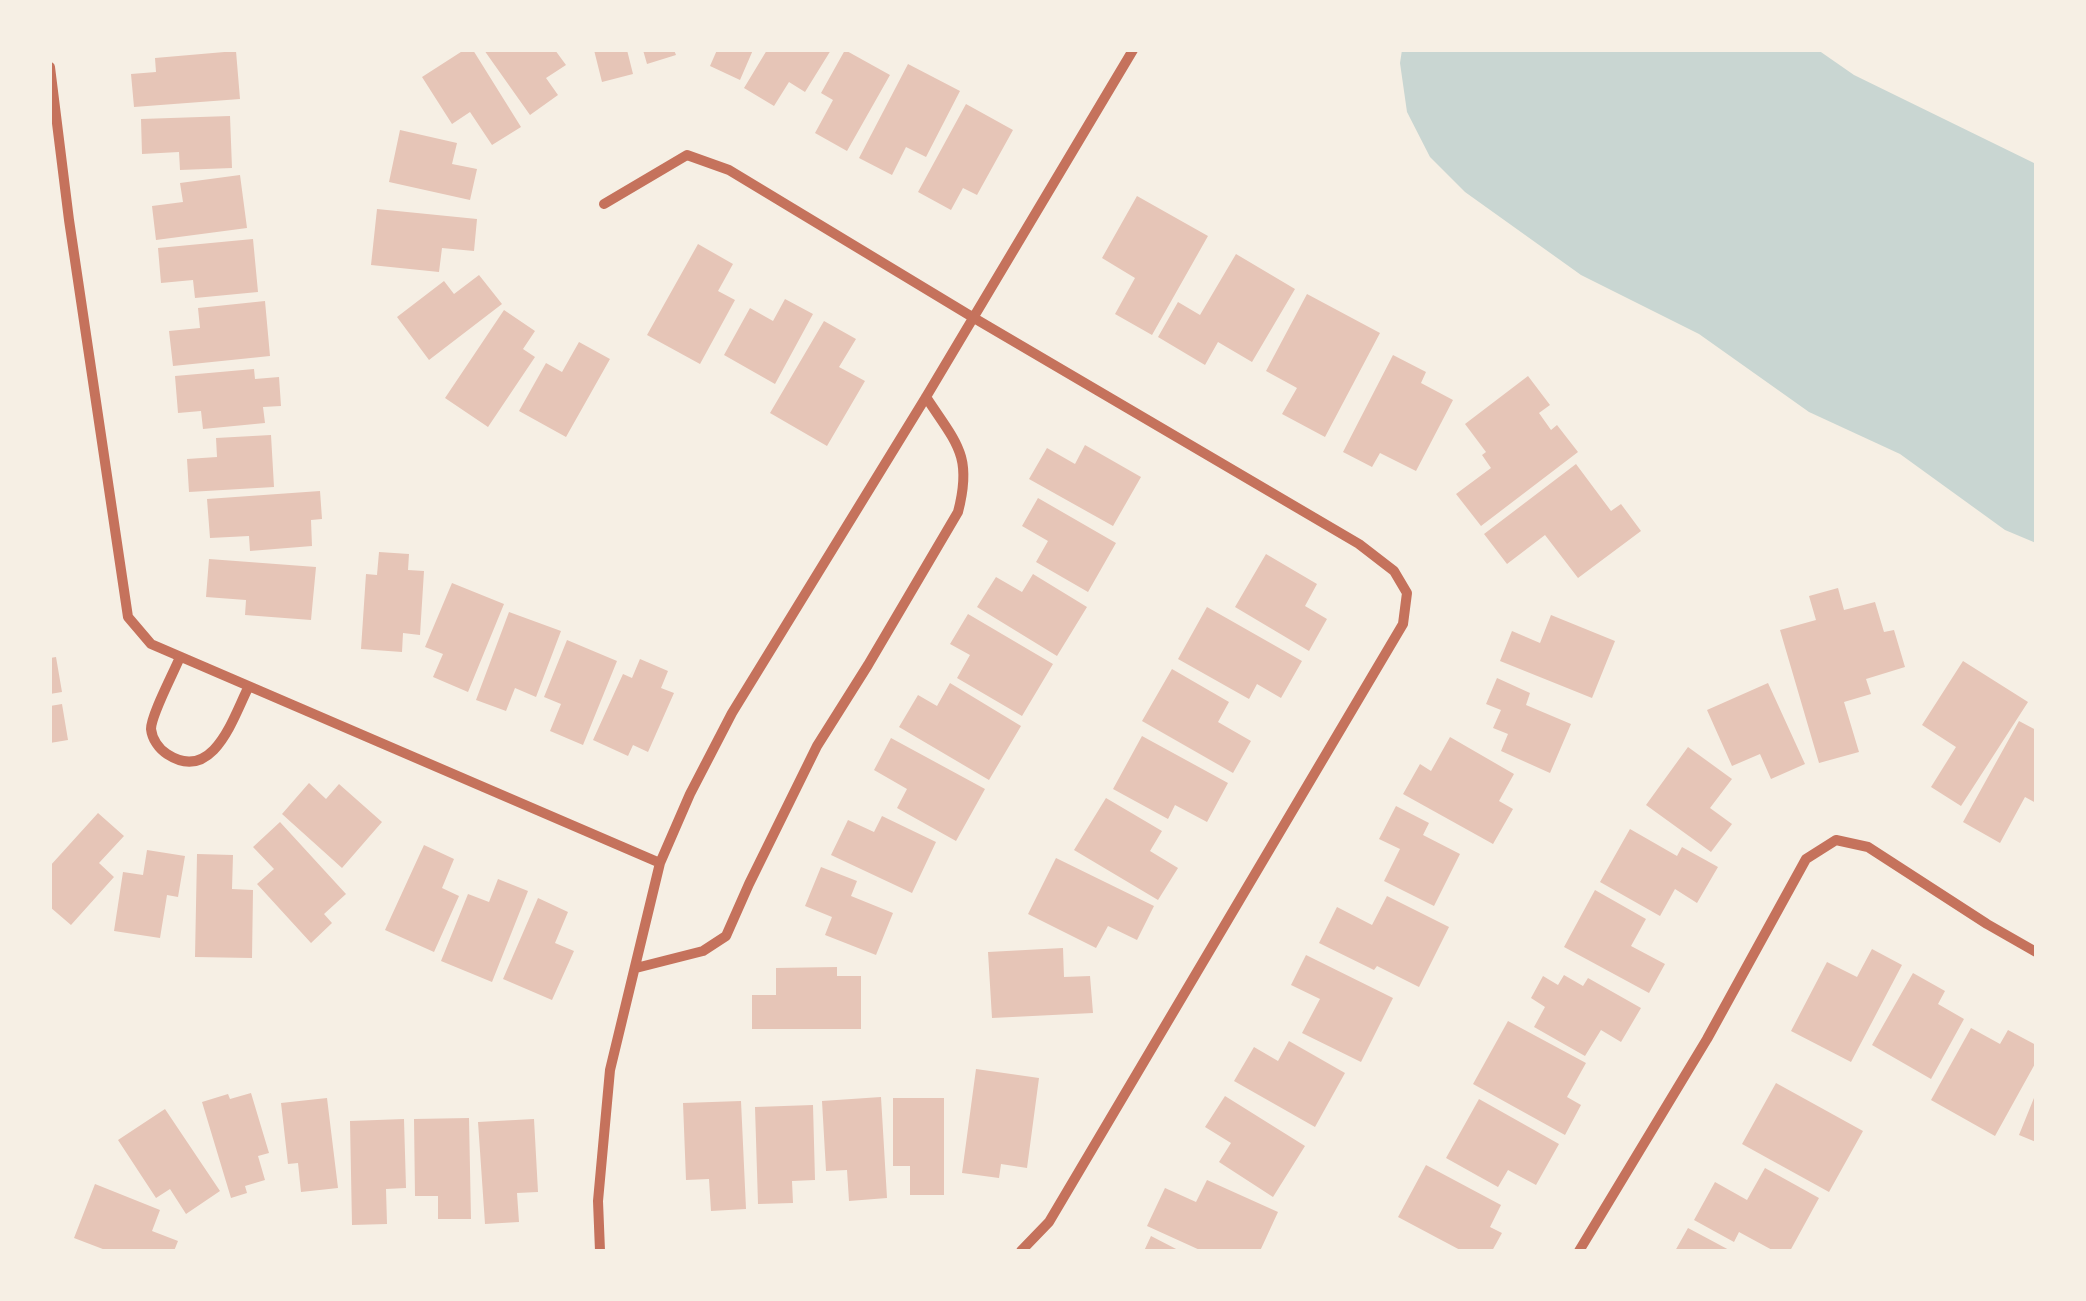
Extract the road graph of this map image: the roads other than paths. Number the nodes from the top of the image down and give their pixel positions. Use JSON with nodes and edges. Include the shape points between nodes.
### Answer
{"nodes":[{"id":1,"x":1133,"y":50,"type":"edge"},
{"id":2,"x":50,"y":67,"type":"edge"},
{"id":3,"x":604,"y":204,"type":"dead end"},
{"id":4,"x":974,"y":318,"type":"junction"},
{"id":5,"x":926,"y":397,"type":"junction"},
{"id":6,"x":180,"y":657,"type":"junction"},
{"id":7,"x":248,"y":688,"type":"junction"},
{"id":8,"x":660,"y":863,"type":"junction"},
{"id":9,"x":2036,"y":952,"type":"edge"},
{"id":10,"x":636,"y":968,"type":"junction"},
{"id":11,"x":600,"y":1251,"type":"edge"},
{"id":12,"x":1021,"y":1251,"type":"edge"},
{"id":13,"x":1579,"y":1251,"type":"edge"}],
"edges":[{"from":1,"to":4,"type":"street"},
{"from":2,"to":6,"type":"street","via":[[128,616],[150,644]]},
{"from":3,"to":4,"type":"street","via":[[687,155],[729,170]]},
{"from":4,"to":5,"type":"street"},
{"from":4,"to":12,"type":"street","via":[[1359,544],[1394,571],[1407,594],[1393,642],[1049,1222]]},
{"from":5,"to":8,"type":"street","via":[[708,754]]},
{"from":5,"to":10,"type":"street","via":[[961,452],[965,483],[958,512],[817,746],[726,936],[702,951]]},
{"from":6,"to":7,"type":"street"},
{"from":6,"to":7,"type":"street","via":[[151,731],[159,749],[177,760],[202,760],[220,746]]},
{"from":7,"to":8,"type":"street"},
{"from":8,"to":10,"type":"street"},
{"from":9,"to":13,"type":"street","via":[[1868,846],[1836,840],[1806,859],[1708,1039]]},
{"from":10,"to":11,"type":"street","via":[[610,1070]]}]}
